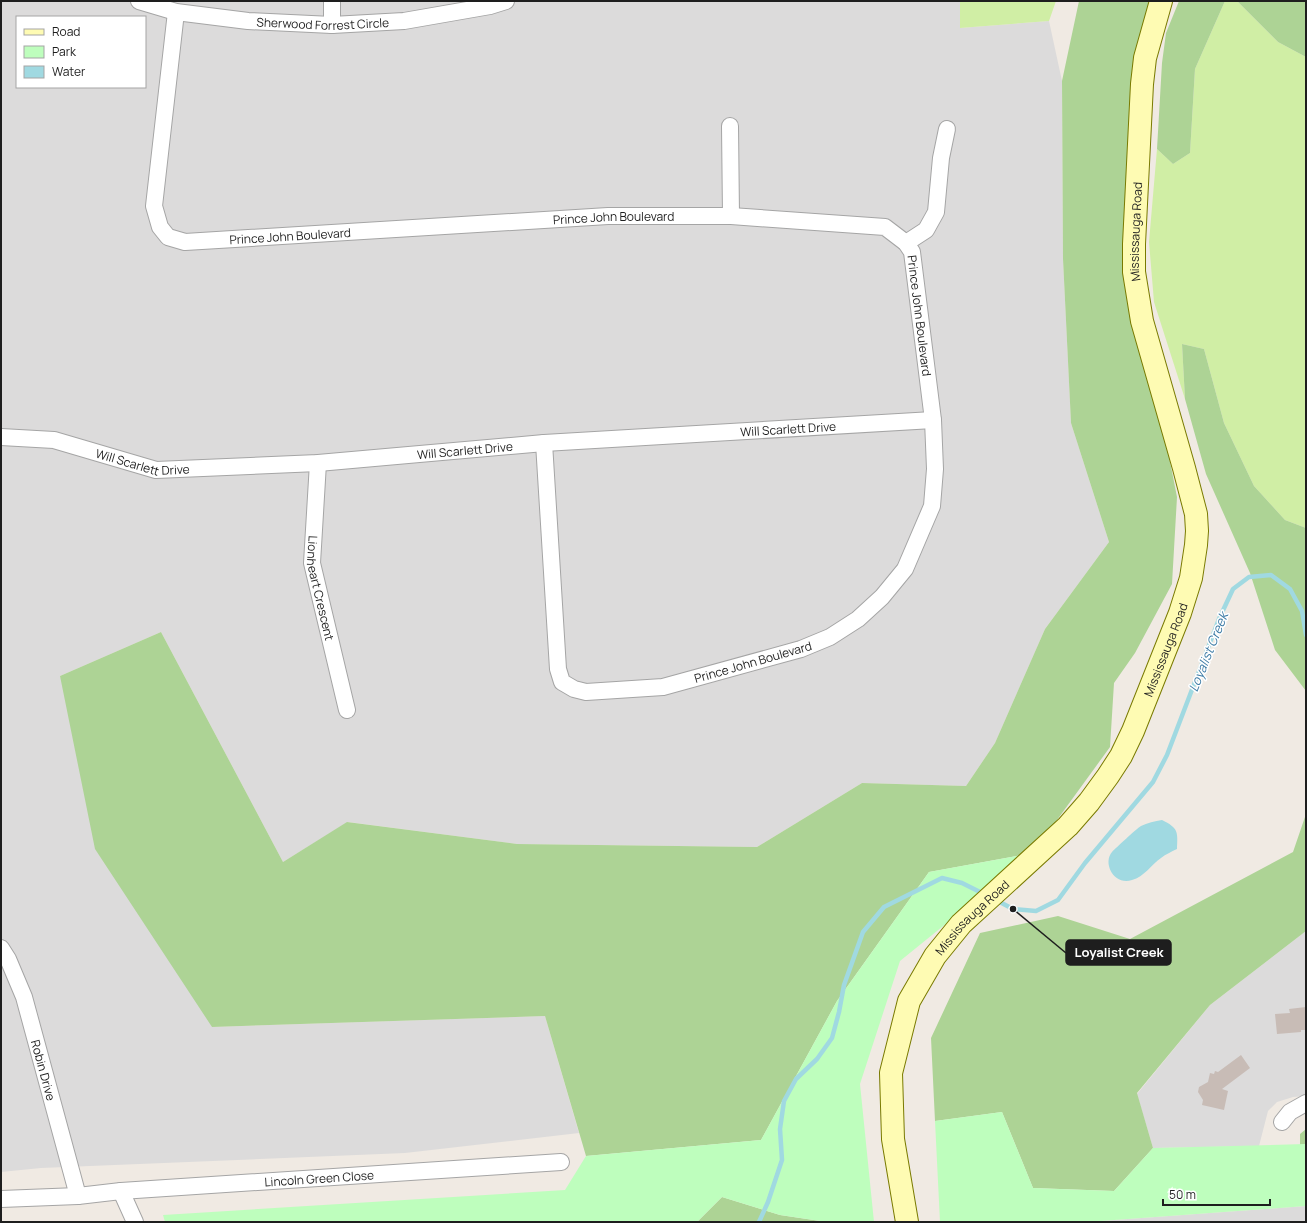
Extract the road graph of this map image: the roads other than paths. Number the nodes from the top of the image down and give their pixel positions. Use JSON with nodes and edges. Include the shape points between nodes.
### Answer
{"nodes":[{"id":1,"x":139,"y":1,"type":"edge"},
{"id":2,"x":332,"y":1,"type":"edge"},
{"id":3,"x":506,"y":1,"type":"edge"},
{"id":4,"x":1161,"y":1,"type":"edge"},
{"id":5,"x":176,"y":12,"type":"junction"},
{"id":6,"x":332,"y":25,"type":"junction"},
{"id":7,"x":730,"y":126,"type":"dead end"},
{"id":8,"x":947,"y":129,"type":"dead end"},
{"id":9,"x":731,"y":216,"type":"junction"},
{"id":10,"x":906,"y":243,"type":"junction"},
{"id":11,"x":933,"y":420,"type":"junction"},
{"id":12,"x":1,"y":437,"type":"edge"},
{"id":13,"x":544,"y":443,"type":"junction"},
{"id":14,"x":318,"y":464,"type":"junction"},
{"id":15,"x":347,"y":710,"type":"dead end"},
{"id":16,"x":1,"y":948,"type":"edge"},
{"id":17,"x":1306,"y":1103,"type":"edge"},
{"id":18,"x":1282,"y":1122,"type":"dead end"},
{"id":19,"x":561,"y":1162,"type":"dead end"},
{"id":20,"x":121,"y":1191,"type":"junction"},
{"id":21,"x":78,"y":1196,"type":"junction"},
{"id":22,"x":1,"y":1199,"type":"edge"},
{"id":23,"x":135,"y":1222,"type":"edge"},
{"id":24,"x":907,"y":1222,"type":"edge"}],
"edges":[{"from":1,"to":5,"type":"street","name":"Sherwood Forrest Circle"},
{"from":2,"to":6,"type":"street"},
{"from":3,"to":6,"type":"street","name":"Sherwood Forrest Circle","via":[[404,21]]},
{"from":4,"to":24,"type":"main road","name":"Mississauga Road","via":[[1145,58],[1142,84],[1134,272],[1142,321],[1196,514],[1196,545],[1191,578],[1134,731],[1121,756],[1089,802],[1068,826],[961,924],[935,956],[909,1001],[891,1073],[893,1139]]},
{"from":5,"to":6,"type":"street","name":"Sherwood Forrest Circle","via":[[248,21]]},
{"from":5,"to":9,"type":"street","name":"Prince John Boulevard","via":[[154,206],[160,227],[168,237],[185,242],[608,216]]},
{"from":7,"to":9,"type":"street"},
{"from":8,"to":10,"type":"street","via":[[940,158],[936,212],[926,230]]},
{"from":9,"to":10,"type":"street","name":"Prince John Boulevard","via":[[885,227]]},
{"from":10,"to":11,"type":"street","name":"Prince John Boulevard","via":[[912,252]]},
{"from":11,"to":13,"type":"street","name":"Will Scarlett Drive"},
{"from":11,"to":13,"type":"street","name":"Prince John Boulevard","via":[[935,469],[932,506],[906,569],[882,597],[858,619],[830,637],[801,649],[663,687],[586,692],[562,682],[558,668]]},
{"from":12,"to":14,"type":"street","name":"Will Scarlett Drive","via":[[54,440],[156,470]]},
{"from":13,"to":14,"type":"street","name":"Will Scarlett Drive"},
{"from":14,"to":15,"type":"street","name":"Lionheart Crescent","via":[[312,563]]},
{"from":16,"to":21,"type":"street","name":"Robin Drive","via":[[24,997]]},
{"from":17,"to":18,"type":"street","via":[[1290,1112]]},
{"from":19,"to":20,"type":"street","name":"Lincoln Green Close"},
{"from":20,"to":21,"type":"street","name":"Lincoln Green Close"},
{"from":20,"to":23,"type":"street"},
{"from":21,"to":22,"type":"street","name":"Lincoln Green Close"}]}
